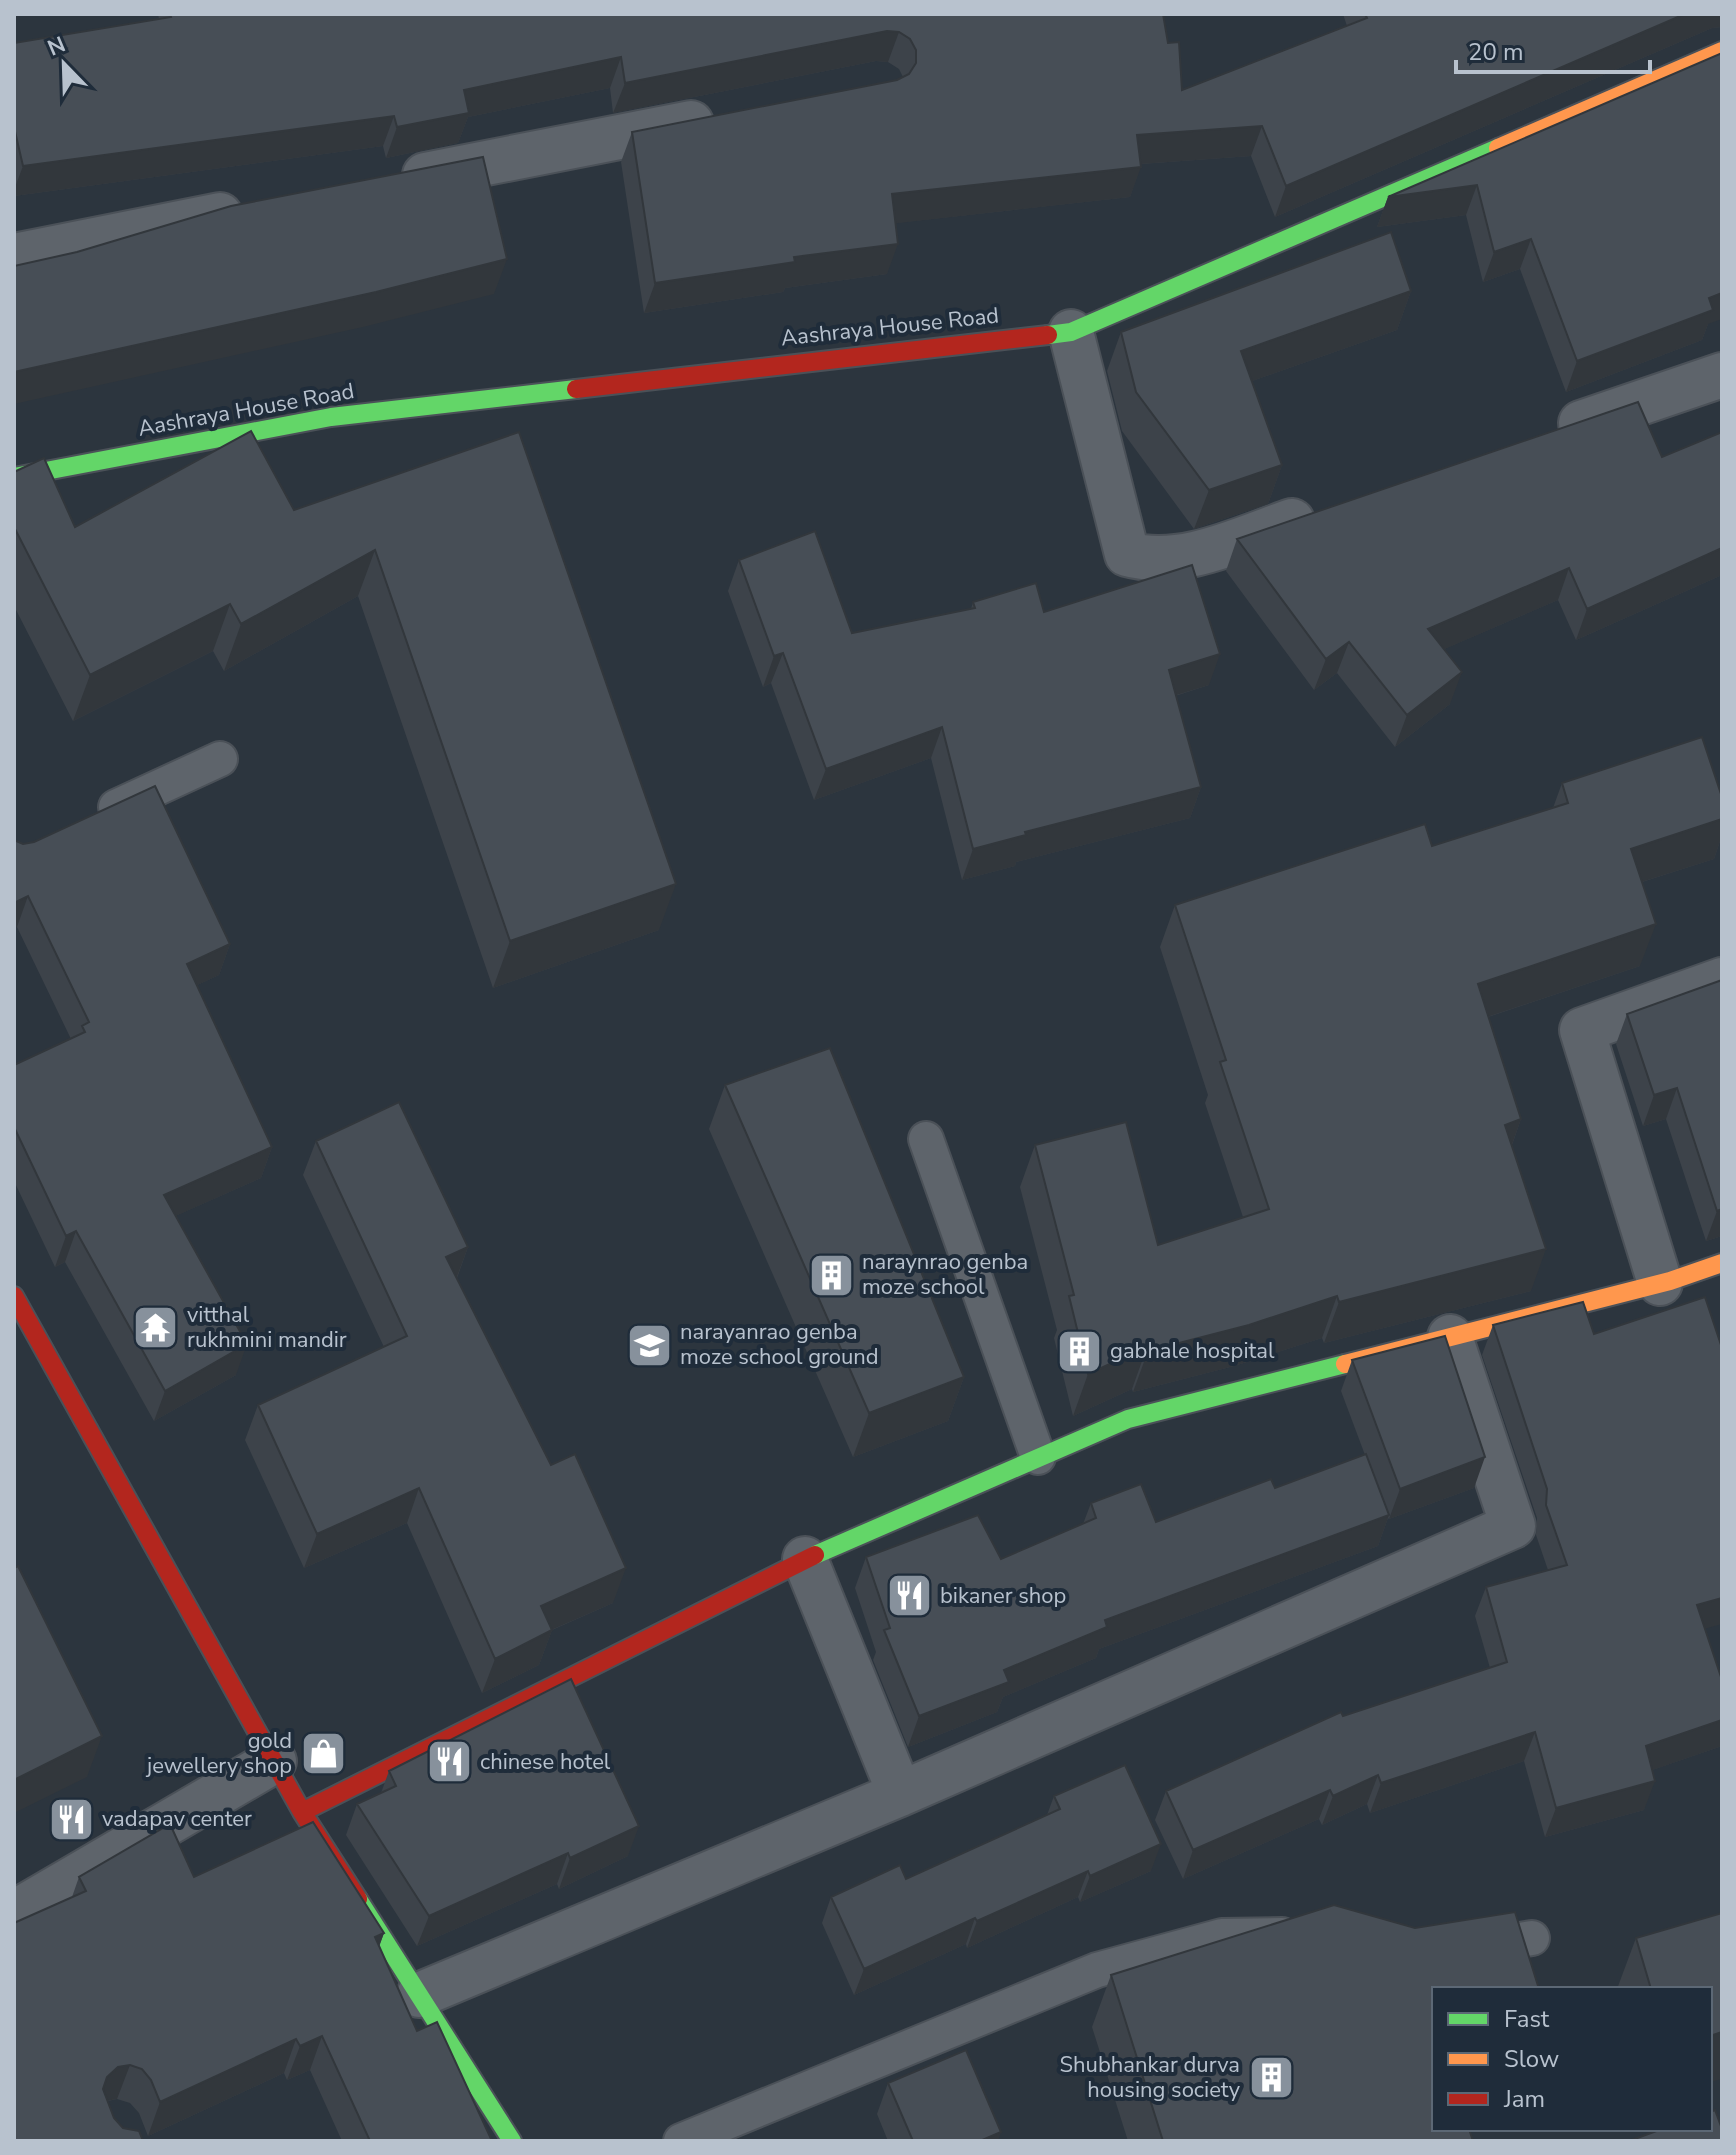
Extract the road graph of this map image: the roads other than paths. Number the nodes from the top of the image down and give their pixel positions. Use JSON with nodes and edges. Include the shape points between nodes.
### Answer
{"nodes":[{"id":1,"x":1722,"y":51,"type":"edge"},
{"id":2,"x":726,"y":116,"type":"edge"},
{"id":3,"x":386,"y":183,"type":"edge"},
{"id":4,"x":262,"y":207,"type":"edge"},
{"id":5,"x":14,"y":256,"type":"edge"},
{"id":6,"x":1071,"y":332,"type":"junction"},
{"id":7,"x":1722,"y":375,"type":"edge"},
{"id":8,"x":1541,"y":436,"type":"edge"},
{"id":9,"x":14,"y":477,"type":"edge"},
{"id":10,"x":1330,"y":508,"type":"edge"},
{"id":11,"x":220,"y":759,"type":"dead end"},
{"id":12,"x":83,"y":823,"type":"edge"},
{"id":13,"x":1722,"y":980,"type":"edge"},
{"id":14,"x":926,"y":1139,"type":"dead end"},
{"id":15,"x":1722,"y":1263,"type":"edge"},
{"id":16,"x":1660,"y":1283,"type":"junction"},
{"id":17,"x":14,"y":1296,"type":"edge"},
{"id":18,"x":1450,"y":1337,"type":"junction"},
{"id":19,"x":1038,"y":1457,"type":"junction"},
{"id":20,"x":805,"y":1559,"type":"junction"},
{"id":21,"x":274,"y":1761,"type":"junction"},
{"id":22,"x":900,"y":1794,"type":"junction"},
{"id":23,"x":302,"y":1812,"type":"junction"},
{"id":24,"x":14,"y":1913,"type":"edge"},
{"id":25,"x":1308,"y":1934,"type":"edge"},
{"id":26,"x":1532,"y":1938,"type":"dead end"},
{"id":27,"x":1440,"y":1953,"type":"edge"},
{"id":28,"x":419,"y":1995,"type":"junction"},
{"id":29,"x":512,"y":2141,"type":"edge"},
{"id":30,"x":681,"y":2141,"type":"edge"}],
"edges":[{"from":1,"to":6,"type":"street","name":"Aashraya House Road"},
{"from":2,"to":3,"type":"street"},
{"from":4,"to":5,"type":"street"},
{"from":6,"to":9,"type":"street","name":"Aashraya House Road","via":[[331,417]]},
{"from":6,"to":10,"type":"street","via":[[1127,554],[1152,561],[1195,555]]},
{"from":7,"to":8,"type":"street"},
{"from":11,"to":12,"type":"lane"},
{"from":13,"to":16,"type":"street","via":[[1582,1030]]},
{"from":14,"to":19,"type":"lane"},
{"from":15,"to":16,"type":"street"},
{"from":16,"to":18,"type":"street"},
{"from":17,"to":21,"type":"street"},
{"from":18,"to":19,"type":"street","via":[[1128,1419]]},
{"from":18,"to":22,"type":"street","via":[[1513,1526]]},
{"from":19,"to":20,"type":"street"},
{"from":20,"to":22,"type":"street"},
{"from":20,"to":23,"type":"street"},
{"from":21,"to":23,"type":"street"},
{"from":21,"to":24,"type":"street"},
{"from":22,"to":28,"type":"street"},
{"from":23,"to":28,"type":"street"},
{"from":25,"to":30,"type":"lane","via":[[1222,1936],[1097,1970]]},
{"from":26,"to":27,"type":"lane"},
{"from":28,"to":29,"type":"street"}]}
